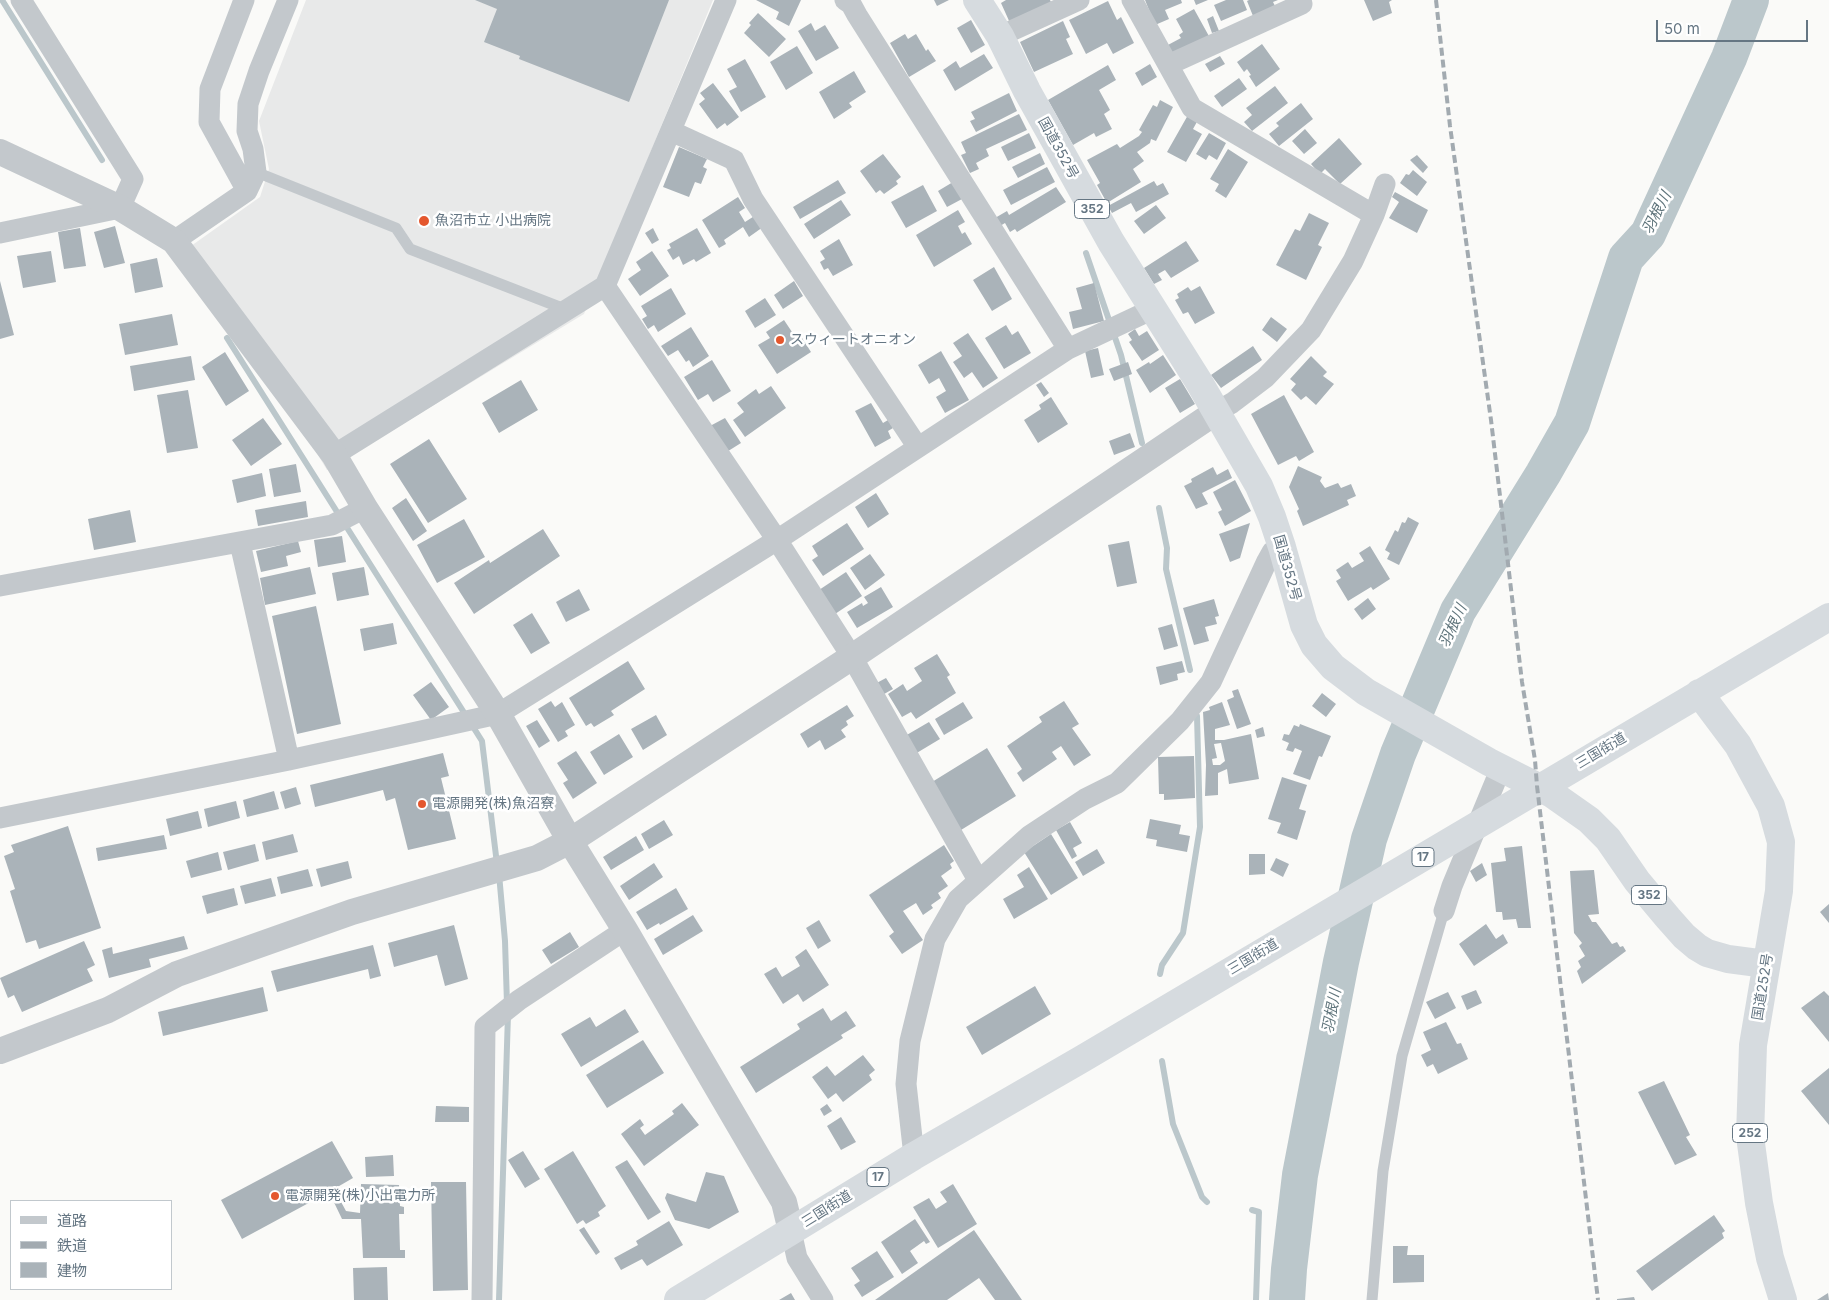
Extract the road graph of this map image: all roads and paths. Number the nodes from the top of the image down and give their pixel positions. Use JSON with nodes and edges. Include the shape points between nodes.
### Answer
{"nodes":[{"id":1,"x":21,"y":0,"type":"edge"},
{"id":2,"x":244,"y":0,"type":"edge"},
{"id":3,"x":288,"y":0,"type":"edge"},
{"id":4,"x":726,"y":0,"type":"edge"},
{"id":5,"x":844,"y":0,"type":"edge"},
{"id":6,"x":977,"y":0,"type":"edge"},
{"id":7,"x":1079,"y":0,"type":"edge"},
{"id":8,"x":1132,"y":0,"type":"edge"},
{"id":9,"x":1301,"y":0,"type":"edge"},
{"id":10,"x":1000,"y":36,"type":"junction"},
{"id":11,"x":1168,"y":64,"type":"junction"},
{"id":12,"x":671,"y":131,"type":"junction"},
{"id":13,"x":0,"y":152,"type":"edge"},
{"id":14,"x":252,"y":182,"type":"junction"},
{"id":15,"x":1385,"y":184,"type":"dead end"},
{"id":16,"x":120,"y":208,"type":"junction"},
{"id":17,"x":1374,"y":215,"type":"junction"},
{"id":18,"x":0,"y":233,"type":"edge"},
{"id":19,"x":174,"y":241,"type":"junction"},
{"id":20,"x":605,"y":286,"type":"junction"},
{"id":21,"x":1153,"y":309,"type":"junction"},
{"id":22,"x":1068,"y":348,"type":"junction"},
{"id":23,"x":1216,"y":412,"type":"junction"},
{"id":24,"x":917,"y":446,"type":"junction"},
{"id":25,"x":334,"y":455,"type":"junction"},
{"id":26,"x":365,"y":508,"type":"junction"},
{"id":27,"x":777,"y":540,"type":"junction"},
{"id":28,"x":240,"y":543,"type":"junction"},
{"id":29,"x":1282,"y":548,"type":"junction"},
{"id":30,"x":0,"y":586,"type":"edge"},
{"id":31,"x":1829,"y":616,"type":"edge"},
{"id":32,"x":852,"y":657,"type":"junction"},
{"id":33,"x":1699,"y":693,"type":"junction"},
{"id":34,"x":498,"y":714,"type":"junction"},
{"id":35,"x":289,"y":760,"type":"junction"},
{"id":36,"x":1495,"y":765,"type":"junction"},
{"id":37,"x":0,"y":818,"type":"edge"},
{"id":38,"x":570,"y":840,"type":"junction"},
{"id":39,"x":978,"y":880,"type":"junction"},
{"id":40,"x":1444,"y":911,"type":"joint"},
{"id":41,"x":625,"y":930,"type":"junction"},
{"id":42,"x":1766,"y":964,"type":"junction"},
{"id":43,"x":0,"y":1051,"type":"edge"},
{"id":44,"x":914,"y":1156,"type":"junction"},
{"id":45,"x":791,"y":1231,"type":"junction"},
{"id":46,"x":482,"y":1300,"type":"edge"},
{"id":47,"x":678,"y":1300,"type":"edge"},
{"id":48,"x":823,"y":1300,"type":"edge"},
{"id":49,"x":1372,"y":1300,"type":"edge"},
{"id":50,"x":1783,"y":1300,"type":"edge"}],
"edges":[{"from":1,"to":16,"type":"street","via":[[133,179]]},
{"from":2,"to":14,"type":"street","via":[[210,90],[209,122]]},
{"from":3,"to":14,"type":"street","via":[[248,104],[247,131],[253,149]]},
{"from":4,"to":12,"type":"street"},
{"from":5,"to":22,"type":"street","via":[[851,4]]},
{"from":6,"to":10,"type":"highway","name":"国道352号","number":"352"},
{"from":7,"to":10,"type":"street"},
{"from":8,"to":11,"type":"street"},
{"from":9,"to":11,"type":"street","via":[[1302,4]]},
{"from":10,"to":21,"type":"highway","name":"国道352号","number":"352","via":[[1069,168]]},
{"from":11,"to":17,"type":"street","via":[[1192,108]]},
{"from":12,"to":20,"type":"street"},
{"from":12,"to":24,"type":"street","via":[[734,160],[753,198]]},
{"from":13,"to":16,"type":"street"},
{"from":14,"to":19,"type":"street"},
{"from":14,"to":20,"type":"lane","via":[[396,228],[410,249],[562,308]]},
{"from":15,"to":17,"type":"street"},
{"from":16,"to":18,"type":"street"},
{"from":16,"to":19,"type":"street"},
{"from":17,"to":23,"type":"street","via":[[1353,261],[1311,330],[1265,378],[1232,404]]},
{"from":19,"to":25,"type":"street"},
{"from":20,"to":25,"type":"street"},
{"from":20,"to":27,"type":"street"},
{"from":21,"to":22,"type":"street"},
{"from":21,"to":23,"type":"highway","name":"国道352号","number":"352"},
{"from":22,"to":24,"type":"street"},
{"from":23,"to":29,"type":"highway","name":"国道352号","number":"352","via":[[1259,486]]},
{"from":23,"to":32,"type":"street"},
{"from":24,"to":27,"type":"street"},
{"from":25,"to":26,"type":"street"},
{"from":26,"to":28,"type":"street","via":[[332,525]]},
{"from":26,"to":34,"type":"street"},
{"from":27,"to":32,"type":"street"},
{"from":27,"to":34,"type":"street"},
{"from":28,"to":30,"type":"street"},
{"from":28,"to":35,"type":"street"},
{"from":29,"to":36,"type":"highway","name":"国道352号","number":"352","via":[[1304,625],[1314,645],[1333,667],[1372,696]]},
{"from":29,"to":39,"type":"street","via":[[1272,552],[1267,561],[1211,682],[1180,721],[1117,783],[1085,799],[1029,836]]},
{"from":31,"to":33,"type":"highway","name":"三国街道","number":"17"},
{"from":32,"to":38,"type":"street"},
{"from":32,"to":39,"type":"street"},
{"from":33,"to":42,"type":"highway","name":"国道252号","number":"252","via":[[1747,762],[1771,806],[1781,842],[1779,891]]},
{"from":33,"to":44,"type":"highway","name":"三国街道","number":"17"},
{"from":34,"to":35,"type":"street"},
{"from":34,"to":38,"type":"street"},
{"from":35,"to":37,"type":"street"},
{"from":36,"to":40,"type":"street"},
{"from":36,"to":42,"type":"highway","name":"国道352号","number":"352","via":[[1552,794],[1589,820],[1608,839],[1668,918],[1697,947],[1728,959]]},
{"from":38,"to":41,"type":"street"},
{"from":38,"to":43,"type":"street","via":[[537,858],[352,912],[176,974],[108,1010]]},
{"from":39,"to":44,"type":"street","via":[[958,899],[935,939],[910,1041],[906,1084]]},
{"from":40,"to":49,"type":"lane","via":[[1402,1056],[1383,1171]]},
{"from":41,"to":45,"type":"street","via":[[784,1202]]},
{"from":41,"to":46,"type":"street","via":[[519,1000],[485,1027]]},
{"from":42,"to":50,"type":"highway","name":"国道252号","number":"252","via":[[1753,1045],[1750,1136],[1758,1203]]},
{"from":44,"to":45,"type":"highway","name":"三国街道","number":"17"},
{"from":45,"to":47,"type":"highway","name":"三国街道","number":"17"},
{"from":45,"to":48,"type":"street","via":[[798,1258]]}]}
